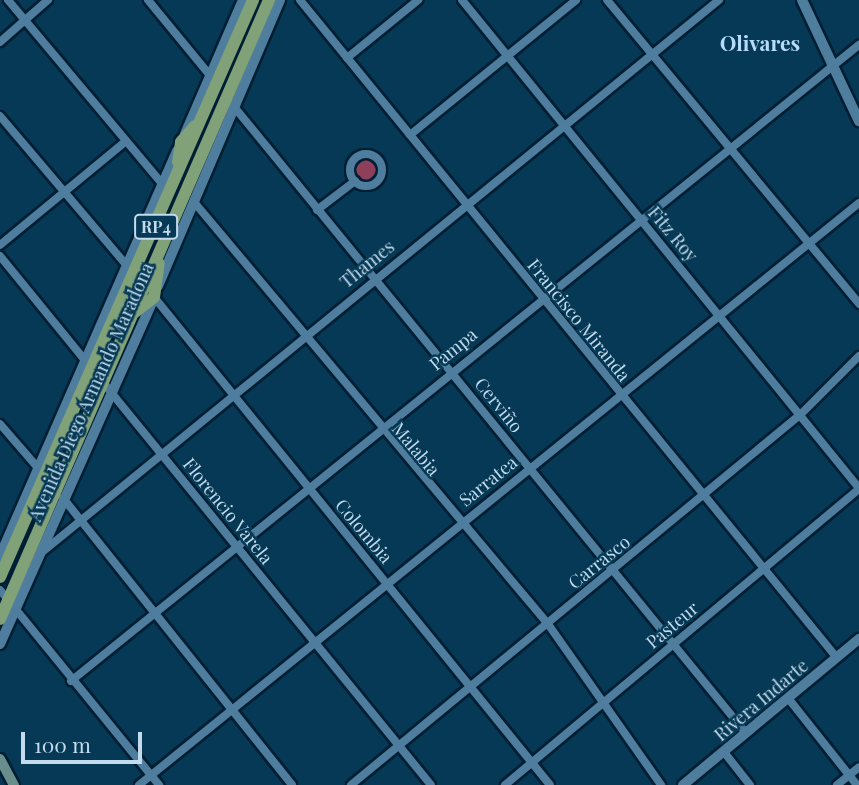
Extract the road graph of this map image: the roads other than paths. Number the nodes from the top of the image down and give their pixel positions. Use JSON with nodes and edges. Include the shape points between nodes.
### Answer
{"nodes":[{"id":1,"x":8,"y":0,"type":"edge"},
{"id":2,"x":48,"y":0,"type":"edge"},
{"id":3,"x":148,"y":0,"type":"edge"},
{"id":4,"x":244,"y":0,"type":"edge"},
{"id":5,"x":253,"y":0,"type":"edge"},
{"id":6,"x":269,"y":0,"type":"edge"},
{"id":7,"x":281,"y":0,"type":"edge"},
{"id":8,"x":300,"y":0,"type":"edge"},
{"id":9,"x":418,"y":0,"type":"edge"},
{"id":10,"x":462,"y":0,"type":"edge"},
{"id":11,"x":576,"y":0,"type":"edge"},
{"id":12,"x":607,"y":0,"type":"edge"},
{"id":13,"x":719,"y":0,"type":"edge"},
{"id":14,"x":802,"y":0,"type":"edge"},
{"id":15,"x":25,"y":20,"type":"junction"},
{"id":16,"x":0,"y":41,"type":"edge"},
{"id":17,"x":859,"y":45,"type":"edge"},
{"id":18,"x":652,"y":54,"type":"junction"},
{"id":19,"x":507,"y":55,"type":"junction"},
{"id":20,"x":347,"y":58,"type":"junction"},
{"id":21,"x":833,"y":66,"type":"junction"},
{"id":22,"x":213,"y":80,"type":"junction"},
{"id":23,"x":231,"y":102,"type":"junction"},
{"id":24,"x":0,"y":116,"type":"edge"},
{"id":25,"x":202,"y":118,"type":"junction"},
{"id":26,"x":859,"y":121,"type":"edge"},
{"id":27,"x":563,"y":124,"type":"junction"},
{"id":28,"x":410,"y":135,"type":"junction"},
{"id":29,"x":125,"y":142,"type":"junction"},
{"id":30,"x":181,"y":142,"type":"junction"},
{"id":31,"x":728,"y":147,"type":"junction"},
{"id":32,"x":355,"y":181,"type":"dead end"},
{"id":33,"x":168,"y":185,"type":"junction"},
{"id":34,"x":65,"y":192,"type":"junction"},
{"id":35,"x":194,"y":202,"type":"junction"},
{"id":36,"x":859,"y":203,"type":"edge"},
{"id":37,"x":465,"y":205,"type":"junction"},
{"id":38,"x":317,"y":210,"type":"junction"},
{"id":39,"x":640,"y":218,"type":"junction"},
{"id":40,"x":808,"y":242,"type":"junction"},
{"id":41,"x":0,"y":245,"type":"edge"},
{"id":42,"x":161,"y":247,"type":"junction"},
{"id":43,"x":0,"y":256,"type":"edge"},
{"id":44,"x":128,"y":267,"type":"junction"},
{"id":45,"x":375,"y":278,"type":"junction"},
{"id":46,"x":154,"y":297,"type":"junction"},
{"id":47,"x":541,"y":298,"type":"junction"},
{"id":48,"x":859,"y":304,"type":"edge"},
{"id":49,"x":132,"y":314,"type":"junction"},
{"id":50,"x":719,"y":314,"type":"junction"},
{"id":51,"x":303,"y":336,"type":"junction"},
{"id":52,"x":859,"y":356,"type":"edge"},
{"id":53,"x":90,"y":364,"type":"junction"},
{"id":54,"x":450,"y":371,"type":"junction"},
{"id":55,"x":103,"y":380,"type":"junction"},
{"id":56,"x":111,"y":391,"type":"junction"},
{"id":57,"x":230,"y":395,"type":"junction"},
{"id":58,"x":620,"y":395,"type":"junction"},
{"id":59,"x":801,"y":414,"type":"junction"},
{"id":60,"x":0,"y":424,"type":"edge"},
{"id":61,"x":69,"y":426,"type":"junction"},
{"id":62,"x":379,"y":429,"type":"junction"},
{"id":63,"x":160,"y":452,"type":"junction"},
{"id":64,"x":529,"y":468,"type":"junction"},
{"id":65,"x":39,"y":469,"type":"junction"},
{"id":66,"x":859,"y":489,"type":"edge"},
{"id":67,"x":309,"y":490,"type":"junction"},
{"id":68,"x":703,"y":495,"type":"junction"},
{"id":69,"x":64,"y":498,"type":"junction"},
{"id":70,"x":31,"y":510,"type":"junction"},
{"id":71,"x":79,"y":519,"type":"junction"},
{"id":72,"x":459,"y":524,"type":"junction"},
{"id":73,"x":238,"y":548,"type":"junction"},
{"id":74,"x":0,"y":556,"type":"edge"},
{"id":75,"x":37,"y":556,"type":"junction"},
{"id":76,"x":613,"y":571,"type":"junction"},
{"id":77,"x":762,"y":571,"type":"junction"},
{"id":78,"x":0,"y":578,"type":"edge"},
{"id":79,"x":387,"y":583,"type":"junction"},
{"id":80,"x":7,"y":601,"type":"edge"},
{"id":81,"x":155,"y":616,"type":"junction"},
{"id":82,"x":0,"y":619,"type":"edge"},
{"id":83,"x":548,"y":624,"type":"junction"},
{"id":84,"x":859,"y":639,"type":"edge"},
{"id":85,"x":0,"y":643,"type":"edge"},
{"id":86,"x":314,"y":644,"type":"junction"},
{"id":87,"x":673,"y":645,"type":"junction"},
{"id":88,"x":836,"y":658,"type":"junction"},
{"id":89,"x":71,"y":681,"type":"junction"},
{"id":90,"x":471,"y":687,"type":"junction"},
{"id":91,"x":788,"y":698,"type":"junction"},
{"id":92,"x":603,"y":704,"type":"junction"},
{"id":93,"x":232,"y":710,"type":"junction"},
{"id":94,"x":746,"y":733,"type":"junction"},
{"id":95,"x":399,"y":746,"type":"junction"},
{"id":96,"x":724,"y":752,"type":"junction"},
{"id":97,"x":0,"y":759,"type":"edge"},
{"id":98,"x":533,"y":763,"type":"junction"},
{"id":99,"x":859,"y":767,"type":"edge"},
{"id":100,"x":151,"y":775,"type":"junction"},
{"id":101,"x":849,"y":775,"type":"junction"},
{"id":102,"x":14,"y":785,"type":"edge"},
{"id":103,"x":139,"y":785,"type":"edge"},
{"id":104,"x":159,"y":785,"type":"edge"},
{"id":105,"x":292,"y":785,"type":"edge"},
{"id":106,"x":351,"y":785,"type":"edge"},
{"id":107,"x":432,"y":785,"type":"edge"},
{"id":108,"x":505,"y":785,"type":"edge"},
{"id":109,"x":550,"y":785,"type":"edge"},
{"id":110,"x":661,"y":785,"type":"edge"},
{"id":111,"x":683,"y":785,"type":"edge"},
{"id":112,"x":750,"y":785,"type":"edge"},
{"id":113,"x":836,"y":785,"type":"edge"},
{"id":114,"x":857,"y":785,"type":"edge"}],
"edges":[{"from":1,"to":15,"type":"street"},
{"from":2,"to":15,"type":"street"},
{"from":3,"to":22,"type":"street","name":"Cerviño"},
{"from":4,"to":22,"type":"main road"},
{"from":5,"to":22,"type":"main road","name":"Avenida Diego Armando Maradona","number":"RP4"},
{"from":6,"to":23,"type":"main road","name":"Avenida Diego Armando Maradona","number":"RP4"},
{"from":7,"to":23,"type":"street","name":"Avenida Diego Armando Maradona"},
{"from":8,"to":20,"type":"street","name":"Francisco Miranda"},
{"from":9,"to":20,"type":"street"},
{"from":10,"to":19,"type":"street","name":"Fitz Roy"},
{"from":11,"to":19,"type":"street"},
{"from":12,"to":18,"type":"street"},
{"from":13,"to":18,"type":"street","name":"Thames"},
{"from":14,"to":21,"type":"street"},
{"from":15,"to":16,"type":"street"},
{"from":15,"to":29,"type":"street"},
{"from":17,"to":21,"type":"street","name":"Pampa"},
{"from":18,"to":27,"type":"street","name":"Thames"},
{"from":18,"to":31,"type":"street"},
{"from":19,"to":27,"type":"street","name":"Fitz Roy"},
{"from":19,"to":28,"type":"street"},
{"from":20,"to":28,"type":"street","name":"Francisco Miranda"},
{"from":21,"to":26,"type":"street"},
{"from":21,"to":31,"type":"street","name":"Pampa"},
{"from":22,"to":23,"type":"street","name":"Cerviño"},
{"from":22,"to":25,"type":"main road","name":"Avenida Diego Armando Maradona","number":"RP4"},
{"from":22,"to":30,"type":"street","name":"Avenida Diego Armando Maradona"},
{"from":23,"to":35,"type":"street","name":"Avenida Diego Armando Maradona"},
{"from":23,"to":38,"type":"street","name":"Cerviño"},
{"from":23,"to":42,"type":"main road","name":"Avenida Diego Armando Maradona","number":"RP4"},
{"from":24,"to":34,"type":"street"},
{"from":25,"to":30,"type":"main road"},
{"from":25,"to":33,"type":"main road","name":"Avenida Diego Armando Maradona","number":"RP4"},
{"from":27,"to":37,"type":"street","name":"Thames"},
{"from":27,"to":39,"type":"street","name":"Fitz Roy"},
{"from":28,"to":37,"type":"street","name":"Francisco Miranda"},
{"from":29,"to":33,"type":"street"},
{"from":29,"to":34,"type":"street"},
{"from":30,"to":33,"type":"main road"},
{"from":31,"to":39,"type":"street","name":"Pampa"},
{"from":31,"to":40,"type":"street"},
{"from":32,"to":38,"type":"street"},
{"from":33,"to":44,"type":"street","name":"Avenida Diego Armando Maradona"},
{"from":33,"to":53,"type":"main road","name":"Avenida Diego Armando Maradona","number":"RP4"},
{"from":34,"to":41,"type":"street"},
{"from":34,"to":44,"type":"street"},
{"from":35,"to":46,"type":"street","name":"Avenida Diego Armando Maradona"},
{"from":35,"to":51,"type":"street","name":"Malabia"},
{"from":36,"to":40,"type":"street","name":"Sarratea"},
{"from":37,"to":45,"type":"street","name":"Thames"},
{"from":37,"to":47,"type":"street","name":"Francisco Miranda"},
{"from":38,"to":45,"type":"street","name":"Cerviño"},
{"from":39,"to":47,"type":"street","name":"Pampa"},
{"from":39,"to":50,"type":"street","name":"Fitz Roy"},
{"from":40,"to":48,"type":"street"},
{"from":40,"to":50,"type":"street","name":"Sarratea"},
{"from":42,"to":46,"type":"main road"},
{"from":42,"to":49,"type":"main road","name":"Avenida Diego Armando Maradona","number":"RP4"},
{"from":43,"to":53,"type":"street","name":"Florencio Varela"},
{"from":44,"to":53,"type":"street","name":"Avenida Diego Armando Maradona"},
{"from":45,"to":51,"type":"street","name":"Thames"},
{"from":45,"to":54,"type":"street","name":"Cerviño"},
{"from":46,"to":49,"type":"main road"},
{"from":46,"to":56,"type":"street","name":"Avenida Diego Armando Maradona"},
{"from":46,"to":57,"type":"street","name":"Colombia"},
{"from":47,"to":54,"type":"street","name":"Pampa"},
{"from":47,"to":58,"type":"street","name":"Francisco Miranda"},
{"from":49,"to":55,"type":"main road","name":"Avenida Diego Armando Maradona","number":"RP4"},
{"from":50,"to":58,"type":"street","name":"Sarratea"},
{"from":50,"to":59,"type":"street","name":"Fitz Roy"},
{"from":51,"to":57,"type":"street","name":"Thames"},
{"from":51,"to":62,"type":"street","name":"Malabia"},
{"from":52,"to":59,"type":"street","name":"Carrasco"},
{"from":53,"to":55,"type":"street","name":"Florencio Varela"},
{"from":53,"to":61,"type":"main road","name":"Avenida Diego Armando Maradona","number":"RP4"},
{"from":53,"to":65,"type":"street","name":"Avenida Diego Armando Maradona"},
{"from":54,"to":62,"type":"street","name":"Pampa"},
{"from":54,"to":64,"type":"street","name":"Cerviño"},
{"from":55,"to":56,"type":"street","name":"Florencio Varela"},
{"from":55,"to":80,"type":"main road","name":"Avenida Diego Armando Maradona","number":"RP4"},
{"from":56,"to":63,"type":"street","name":"Florencio Varela"},
{"from":56,"to":69,"type":"street","name":"Avenida Diego Armando Maradona"},
{"from":57,"to":63,"type":"street","name":"Thames"},
{"from":57,"to":67,"type":"street","name":"Colombia"},
{"from":58,"to":64,"type":"street","name":"Sarratea"},
{"from":58,"to":68,"type":"street","name":"Francisco Miranda"},
{"from":59,"to":66,"type":"street","name":"Fitz Roy"},
{"from":59,"to":68,"type":"street","name":"Carrasco"},
{"from":60,"to":65,"type":"street"},
{"from":61,"to":65,"type":"main road"},
{"from":61,"to":70,"type":"main road","name":"Avenida Diego Armando Maradona","number":"RP4"},
{"from":62,"to":67,"type":"street","name":"Pampa"},
{"from":62,"to":72,"type":"street","name":"Malabia"},
{"from":63,"to":71,"type":"street","name":"Thames"},
{"from":63,"to":73,"type":"street","name":"Florencio Varela"},
{"from":64,"to":72,"type":"street","name":"Sarratea"},
{"from":64,"to":76,"type":"street","name":"Cerviño"},
{"from":65,"to":70,"type":"main road"},
{"from":65,"to":74,"type":"street","name":"Avenida Diego Armando Maradona"},
{"from":66,"to":77,"type":"street","name":"Pasteur"},
{"from":67,"to":73,"type":"street","name":"Pampa"},
{"from":67,"to":79,"type":"street","name":"Colombia"},
{"from":68,"to":76,"type":"street","name":"Carrasco"},
{"from":68,"to":77,"type":"street","name":"Francisco Miranda"},
{"from":69,"to":71,"type":"street"},
{"from":69,"to":75,"type":"street","name":"Avenida Diego Armando Maradona"},
{"from":70,"to":78,"type":"main road","name":"Avenida Diego Armando Maradona","number":"RP4"},
{"from":71,"to":75,"type":"street","name":"Thames"},
{"from":71,"to":81,"type":"street"},
{"from":72,"to":79,"type":"street","name":"Sarratea"},
{"from":72,"to":83,"type":"street","name":"Malabia"},
{"from":73,"to":81,"type":"street","name":"Pampa"},
{"from":73,"to":86,"type":"street","name":"Florencio Varela"},
{"from":75,"to":80,"type":"street","name":"Avenida Diego Armando Maradona"},
{"from":76,"to":83,"type":"street","name":"Carrasco"},
{"from":76,"to":87,"type":"street","name":"Cerviño"},
{"from":77,"to":87,"type":"street","name":"Pasteur"},
{"from":77,"to":88,"type":"street","name":"Francisco Miranda"},
{"from":79,"to":86,"type":"street","name":"Sarratea"},
{"from":79,"to":90,"type":"street","name":"Colombia"},
{"from":80,"to":82,"type":"main road","name":"Avenida Diego Armando Maradona","number":"RP4"},
{"from":80,"to":85,"type":"street","name":"Avenida Diego Armando Maradona"},
{"from":80,"to":89,"type":"street"},
{"from":81,"to":89,"type":"street","name":"Pampa"},
{"from":81,"to":93,"type":"street"},
{"from":83,"to":90,"type":"street","name":"Carrasco"},
{"from":83,"to":92,"type":"street","name":"Malabia"},
{"from":84,"to":88,"type":"street","name":"Rivera Indarte"},
{"from":86,"to":93,"type":"street","name":"Sarratea"},
{"from":86,"to":95,"type":"street","name":"Florencio Varela"},
{"from":87,"to":92,"type":"street","name":"Pasteur"},
{"from":87,"to":94,"type":"street","name":"Cerviño"},
{"from":88,"to":91,"type":"street","name":"Rivera Indarte"},
{"from":89,"to":100,"type":"street"},
{"from":90,"to":95,"type":"street","name":"Carrasco"},
{"from":90,"to":98,"type":"street","name":"Colombia"},
{"from":91,"to":94,"type":"street","name":"Rivera Indarte"},
{"from":91,"to":101,"type":"street"},
{"from":92,"to":98,"type":"street","name":"Pasteur"},
{"from":92,"to":110,"type":"street","name":"Malabia"},
{"from":93,"to":100,"type":"street","name":"Sarratea"},
{"from":93,"to":105,"type":"street"},
{"from":94,"to":96,"type":"street","name":"Rivera Indarte"},
{"from":95,"to":106,"type":"street","name":"Carrasco"},
{"from":95,"to":107,"type":"street","name":"Florencio Varela"},
{"from":96,"to":111,"type":"street","name":"Rivera Indarte"},
{"from":96,"to":112,"type":"street"},
{"from":97,"to":102,"type":"main road"},
{"from":98,"to":108,"type":"street","name":"Pasteur"},
{"from":98,"to":109,"type":"street","name":"Colombia"},
{"from":99,"to":101,"type":"street"},
{"from":100,"to":103,"type":"street","name":"Sarratea"},
{"from":100,"to":104,"type":"street"},
{"from":101,"to":113,"type":"street"},
{"from":101,"to":114,"type":"street"}]}
